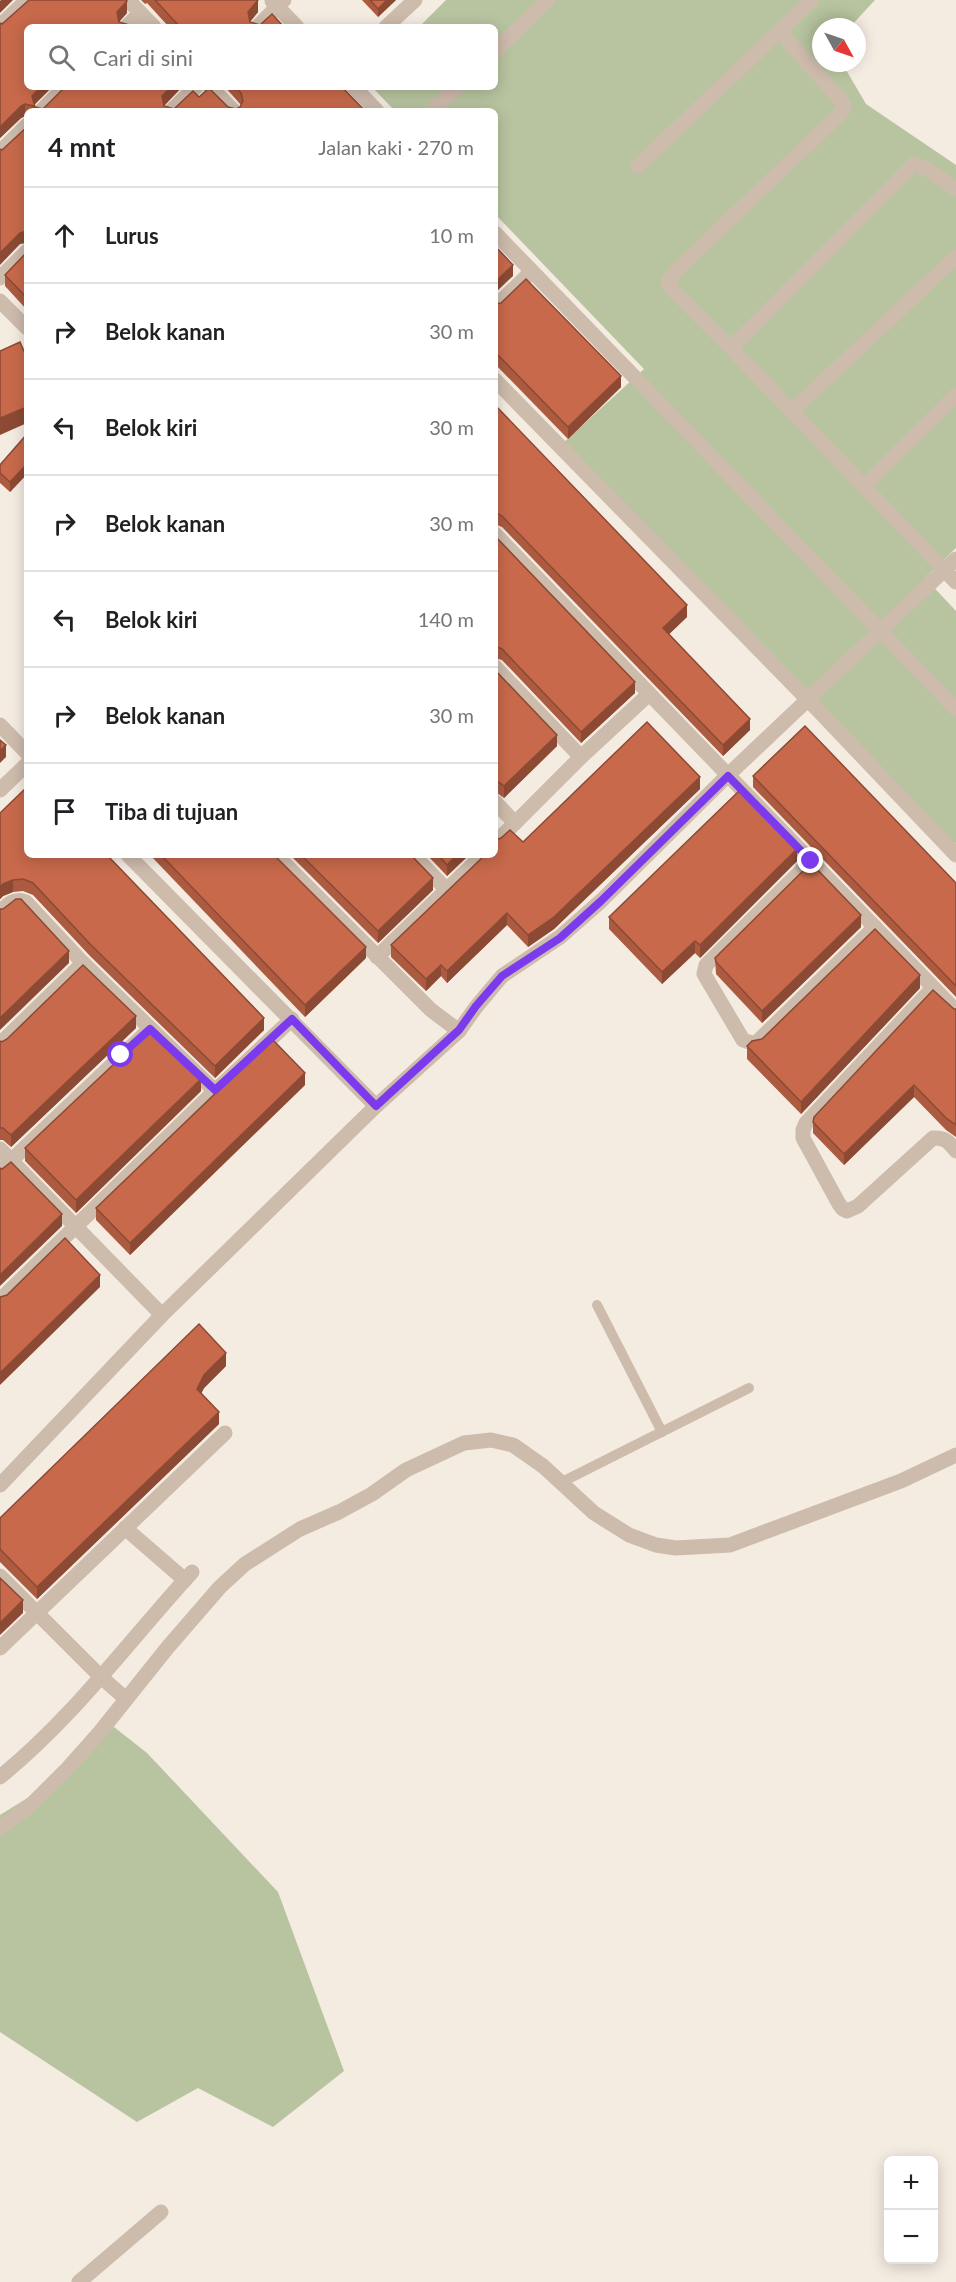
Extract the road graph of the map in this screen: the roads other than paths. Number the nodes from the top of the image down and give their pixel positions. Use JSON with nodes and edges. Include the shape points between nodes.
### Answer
{"nodes":[{"id":1,"x":27,"y":0,"type":"edge"},
{"id":2,"x":128,"y":0,"type":"edge"},
{"id":3,"x":415,"y":0,"type":"edge"},
{"id":4,"x":549,"y":0,"type":"edge"},
{"id":5,"x":812,"y":0,"type":"edge"},
{"id":6,"x":278,"y":2,"type":"edge"},
{"id":7,"x":140,"y":13,"type":"junction"},
{"id":8,"x":129,"y":24,"type":"edge"},
{"id":9,"x":151,"y":24,"type":"edge"},
{"id":10,"x":260,"y":24,"type":"edge"},
{"id":11,"x":295,"y":24,"type":"edge"},
{"id":12,"x":389,"y":24,"type":"edge"},
{"id":13,"x":0,"y":26,"type":"edge"},
{"id":14,"x":780,"y":32,"type":"junction"},
{"id":15,"x":498,"y":48,"type":"edge"},
{"id":16,"x":62,"y":90,"type":"edge"},
{"id":17,"x":193,"y":90,"type":"edge"},
{"id":18,"x":213,"y":90,"type":"edge"},
{"id":19,"x":357,"y":90,"type":"edge"},
{"id":20,"x":454,"y":90,"type":"edge"},
{"id":21,"x":44,"y":108,"type":"edge"},
{"id":22,"x":174,"y":108,"type":"edge"},
{"id":23,"x":231,"y":108,"type":"edge"},
{"id":24,"x":374,"y":108,"type":"edge"},
{"id":25,"x":434,"y":108,"type":"edge"},
{"id":26,"x":24,"y":128,"type":"edge"},
{"id":27,"x":0,"y":152,"type":"edge"},
{"id":28,"x":638,"y":166,"type":"dead end"},
{"id":29,"x":956,"y":189,"type":"edge"},
{"id":30,"x":498,"y":236,"type":"edge"},
{"id":31,"x":24,"y":254,"type":"edge"},
{"id":32,"x":956,"y":257,"type":"edge"},
{"id":33,"x":531,"y":272,"type":"junction"},
{"id":34,"x":0,"y":278,"type":"edge"},
{"id":35,"x":0,"y":301,"type":"edge"},
{"id":36,"x":498,"y":304,"type":"edge"},
{"id":37,"x":24,"y":325,"type":"edge"},
{"id":38,"x":731,"y":348,"type":"junction"},
{"id":39,"x":498,"y":383,"type":"edge"},
{"id":40,"x":956,"y":395,"type":"edge"},
{"id":41,"x":791,"y":412,"type":"junction"},
{"id":42,"x":864,"y":486,"type":"junction"},
{"id":43,"x":498,"y":537,"type":"edge"},
{"id":44,"x":950,"y":564,"type":"edge"},
{"id":45,"x":956,"y":582,"type":"edge"},
{"id":46,"x":881,"y":630,"type":"junction"},
{"id":47,"x":498,"y":670,"type":"edge"},
{"id":48,"x":648,"y":695,"type":"junction"},
{"id":49,"x":807,"y":699,"type":"junction"},
{"id":50,"x":956,"y":709,"type":"edge"},
{"id":51,"x":0,"y":725,"type":"edge"},
{"id":52,"x":24,"y":750,"type":"edge"},
{"id":53,"x":581,"y":757,"type":"junction"},
{"id":54,"x":24,"y":767,"type":"edge"},
{"id":55,"x":728,"y":776,"type":"junction"},
{"id":56,"x":0,"y":790,"type":"edge"},
{"id":57,"x":498,"y":805,"type":"edge"},
{"id":58,"x":516,"y":823,"type":"junction"},
{"id":59,"x":498,"y":840,"type":"edge"},
{"id":60,"x":956,"y":855,"type":"edge"},
{"id":61,"x":131,"y":858,"type":"edge"},
{"id":62,"x":279,"y":858,"type":"edge"},
{"id":63,"x":416,"y":858,"type":"edge"},
{"id":64,"x":480,"y":858,"type":"edge"},
{"id":65,"x":811,"y":861,"type":"junction"},
{"id":66,"x":447,"y":890,"type":"junction"},
{"id":67,"x":0,"y":912,"type":"edge"},
{"id":68,"x":875,"y":927,"type":"junction"},
{"id":69,"x":377,"y":957,"type":"junction"},
{"id":70,"x":83,"y":963,"type":"junction"},
{"id":71,"x":933,"y":987,"type":"junction"},
{"id":72,"x":956,"y":1011,"type":"edge"},
{"id":73,"x":292,"y":1019,"type":"junction"},
{"id":74,"x":150,"y":1029,"type":"junction"},
{"id":75,"x":459,"y":1030,"type":"junction"},
{"id":76,"x":0,"y":1044,"type":"edge"},
{"id":77,"x":215,"y":1090,"type":"junction"},
{"id":78,"x":376,"y":1106,"type":"junction"},
{"id":79,"x":0,"y":1149,"type":"edge"},
{"id":80,"x":956,"y":1151,"type":"edge"},
{"id":81,"x":6,"y":1166,"type":"edge"},
{"id":82,"x":77,"y":1227,"type":"junction"},
{"id":83,"x":0,"y":1300,"type":"edge"},
{"id":84,"x":597,"y":1305,"type":"dead end"},
{"id":85,"x":162,"y":1315,"type":"junction"},
{"id":86,"x":749,"y":1388,"type":"dead end"},
{"id":87,"x":225,"y":1432,"type":"dead end"},
{"id":88,"x":662,"y":1432,"type":"junction"},
{"id":89,"x":956,"y":1455,"type":"edge"},
{"id":90,"x":560,"y":1483,"type":"junction"},
{"id":91,"x":0,"y":1485,"type":"edge"},
{"id":92,"x":125,"y":1528,"type":"junction"},
{"id":93,"x":0,"y":1576,"type":"edge"},
{"id":94,"x":37,"y":1613,"type":"junction"},
{"id":95,"x":0,"y":1648,"type":"edge"},
{"id":96,"x":100,"y":1676,"type":"junction"},
{"id":97,"x":126,"y":1699,"type":"junction"},
{"id":98,"x":0,"y":1777,"type":"edge"},
{"id":99,"x":0,"y":1828,"type":"edge"},
{"id":100,"x":161,"y":2212,"type":"dead end"},
{"id":101,"x":79,"y":2282,"type":"edge"}],
"edges":[{"from":1,"to":13,"type":"street"},
{"from":2,"to":7,"type":"street"},
{"from":3,"to":12,"type":"street"},
{"from":4,"to":15,"type":"street"},
{"from":5,"to":14,"type":"street"},
{"from":6,"to":10,"type":"street"},
{"from":6,"to":11,"type":"street"},
{"from":7,"to":8,"type":"street"},
{"from":7,"to":9,"type":"street"},
{"from":14,"to":28,"type":"street"},
{"from":14,"to":38,"type":"street","via":[[844,106],[668,282]]},
{"from":16,"to":21,"type":"street"},
{"from":17,"to":22,"type":"street"},
{"from":18,"to":23,"type":"street"},
{"from":19,"to":24,"type":"street"},
{"from":20,"to":25,"type":"street"},
{"from":26,"to":27,"type":"street"},
{"from":29,"to":38,"type":"street","via":[[914,164]]},
{"from":30,"to":33,"type":"street"},
{"from":31,"to":34,"type":"street"},
{"from":32,"to":41,"type":"street"},
{"from":33,"to":36,"type":"street"},
{"from":33,"to":46,"type":"street"},
{"from":35,"to":37,"type":"street"},
{"from":38,"to":41,"type":"street"},
{"from":39,"to":49,"type":"street"},
{"from":40,"to":42,"type":"street"},
{"from":41,"to":42,"type":"street"},
{"from":42,"to":44,"type":"street"},
{"from":43,"to":48,"type":"street"},
{"from":44,"to":45,"type":"street"},
{"from":44,"to":46,"type":"street"},
{"from":46,"to":49,"type":"street"},
{"from":46,"to":50,"type":"street"},
{"from":47,"to":53,"type":"street"},
{"from":48,"to":53,"type":"street"},
{"from":48,"to":55,"type":"street"},
{"from":49,"to":55,"type":"street"},
{"from":49,"to":60,"type":"street"},
{"from":51,"to":52,"type":"street"},
{"from":53,"to":58,"type":"street"},
{"from":54,"to":56,"type":"street"},
{"from":55,"to":65,"type":"street"},
{"from":55,"to":75,"type":"street","via":[[560,938],[502,976]]},
{"from":57,"to":58,"type":"street"},
{"from":58,"to":59,"type":"street"},
{"from":61,"to":73,"type":"street"},
{"from":62,"to":69,"type":"street"},
{"from":63,"to":66,"type":"street"},
{"from":64,"to":66,"type":"street"},
{"from":65,"to":68,"type":"street"},
{"from":65,"to":68,"type":"street","via":[[706,965],[704,974],[743,1040],[755,1044]]},
{"from":66,"to":69,"type":"street"},
{"from":67,"to":70,"type":"street","via":[[12,902],[26,902]]},
{"from":68,"to":71,"type":"street"},
{"from":69,"to":75,"type":"street","via":[[431,1010]]},
{"from":70,"to":74,"type":"street"},
{"from":70,"to":76,"type":"street"},
{"from":71,"to":72,"type":"street"},
{"from":71,"to":80,"type":"street","via":[[806,1123],[802,1138],[839,1204],[847,1211],[858,1206],[933,1138],[942,1137]]},
{"from":73,"to":77,"type":"street"},
{"from":73,"to":78,"type":"street"},
{"from":74,"to":77,"type":"street"},
{"from":74,"to":81,"type":"street"},
{"from":75,"to":78,"type":"street"},
{"from":77,"to":82,"type":"street"},
{"from":78,"to":85,"type":"street"},
{"from":79,"to":81,"type":"street"},
{"from":81,"to":82,"type":"street"},
{"from":82,"to":83,"type":"street"},
{"from":82,"to":85,"type":"street"},
{"from":84,"to":88,"type":"lane"},
{"from":85,"to":91,"type":"street"},
{"from":86,"to":88,"type":"lane"},
{"from":87,"to":92,"type":"street"},
{"from":88,"to":90,"type":"lane"},
{"from":89,"to":90,"type":"street","via":[[901,1481],[730,1545],[656,1545],[594,1513]]},
{"from":90,"to":97,"type":"street","via":[[513,1445],[491,1440],[464,1443],[406,1470],[372,1494],[300,1529],[245,1563],[220,1587]]},
{"from":92,"to":94,"type":"street"},
{"from":92,"to":96,"type":"street","via":[[188,1576]]},
{"from":93,"to":94,"type":"street"},
{"from":94,"to":95,"type":"street"},
{"from":94,"to":96,"type":"street"},
{"from":96,"to":97,"type":"street"},
{"from":96,"to":98,"type":"street","via":[[30,1752]]},
{"from":97,"to":99,"type":"street","via":[[68,1768],[32,1804]]},
{"from":100,"to":101,"type":"street"}]}
